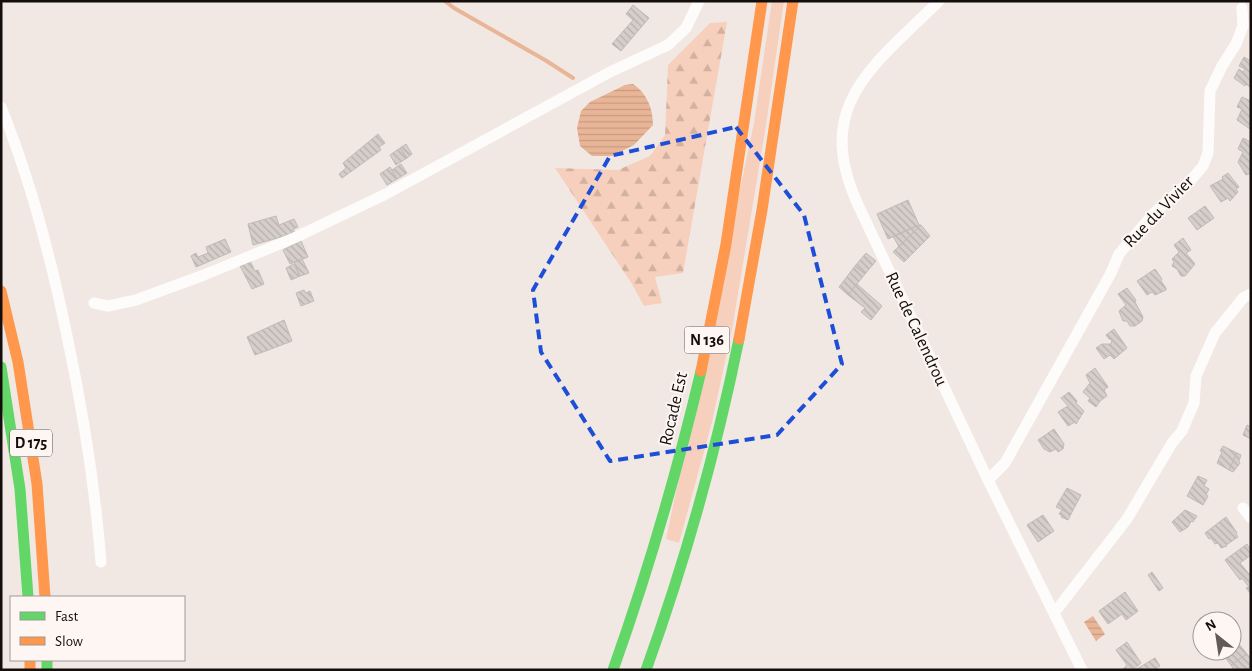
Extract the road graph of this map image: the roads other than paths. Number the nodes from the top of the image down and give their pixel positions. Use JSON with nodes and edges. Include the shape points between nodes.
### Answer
{"nodes":[{"id":1,"x":699,"y":1,"type":"edge"},
{"id":2,"x":762,"y":1,"type":"edge"},
{"id":3,"x":793,"y":1,"type":"edge"},
{"id":4,"x":939,"y":1,"type":"edge"},
{"id":5,"x":1242,"y":8,"type":"dead end"},
{"id":6,"x":1,"y":107,"type":"edge"},
{"id":7,"x":1,"y":290,"type":"edge"},
{"id":8,"x":1251,"y":294,"type":"edge"},
{"id":9,"x":94,"y":303,"type":"dead end"},
{"id":10,"x":1,"y":367,"type":"edge"},
{"id":11,"x":988,"y":480,"type":"junction"},
{"id":12,"x":1244,"y":508,"type":"dead end"},
{"id":13,"x":1251,"y":518,"type":"edge"},
{"id":14,"x":100,"y":562,"type":"dead end"},
{"id":15,"x":28,"y":596,"type":"edge"},
{"id":16,"x":45,"y":596,"type":"edge"},
{"id":17,"x":1053,"y":611,"type":"junction"},
{"id":18,"x":613,"y":670,"type":"edge"},
{"id":19,"x":646,"y":670,"type":"edge"},
{"id":20,"x":1082,"y":670,"type":"edge"}],
"edges":[{"from":1,"to":9,"type":"street","via":[[686,28],[668,45],[610,72],[386,194],[204,276],[136,300],[108,306]]},
{"from":2,"to":18,"type":"highway","name":"Rocade Est","number":"N 136","via":[[736,179],[696,394],[656,543]]},
{"from":3,"to":19,"type":"highway","number":"N 136","via":[[766,182],[725,406],[682,561]]},
{"from":4,"to":11,"type":"street","name":"Rue de Calendrou","via":[[862,80],[846,113],[842,153],[852,193]]},
{"from":5,"to":11,"type":"street","name":"Rue du Vivier","via":[[1243,26],[1210,91],[1208,153],[1204,166],[1153,214],[1120,254],[1005,463]]},
{"from":6,"to":14,"type":"street","via":[[47,243],[55,278],[86,435]]},
{"from":7,"to":16,"type":"highway","number":"D 175","via":[[18,362],[37,484]]},
{"from":8,"to":17,"type":"street","via":[[1243,298],[1215,333],[1196,376],[1194,403],[1182,431],[1127,519]]},
{"from":10,"to":15,"type":"highway","number":"D 175","via":[[20,489]]},
{"from":11,"to":17,"type":"street","name":"Rue de Calendrou"},
{"from":12,"to":13,"type":"street"},
{"from":17,"to":20,"type":"street","name":"Rue de Calendrou"}]}
